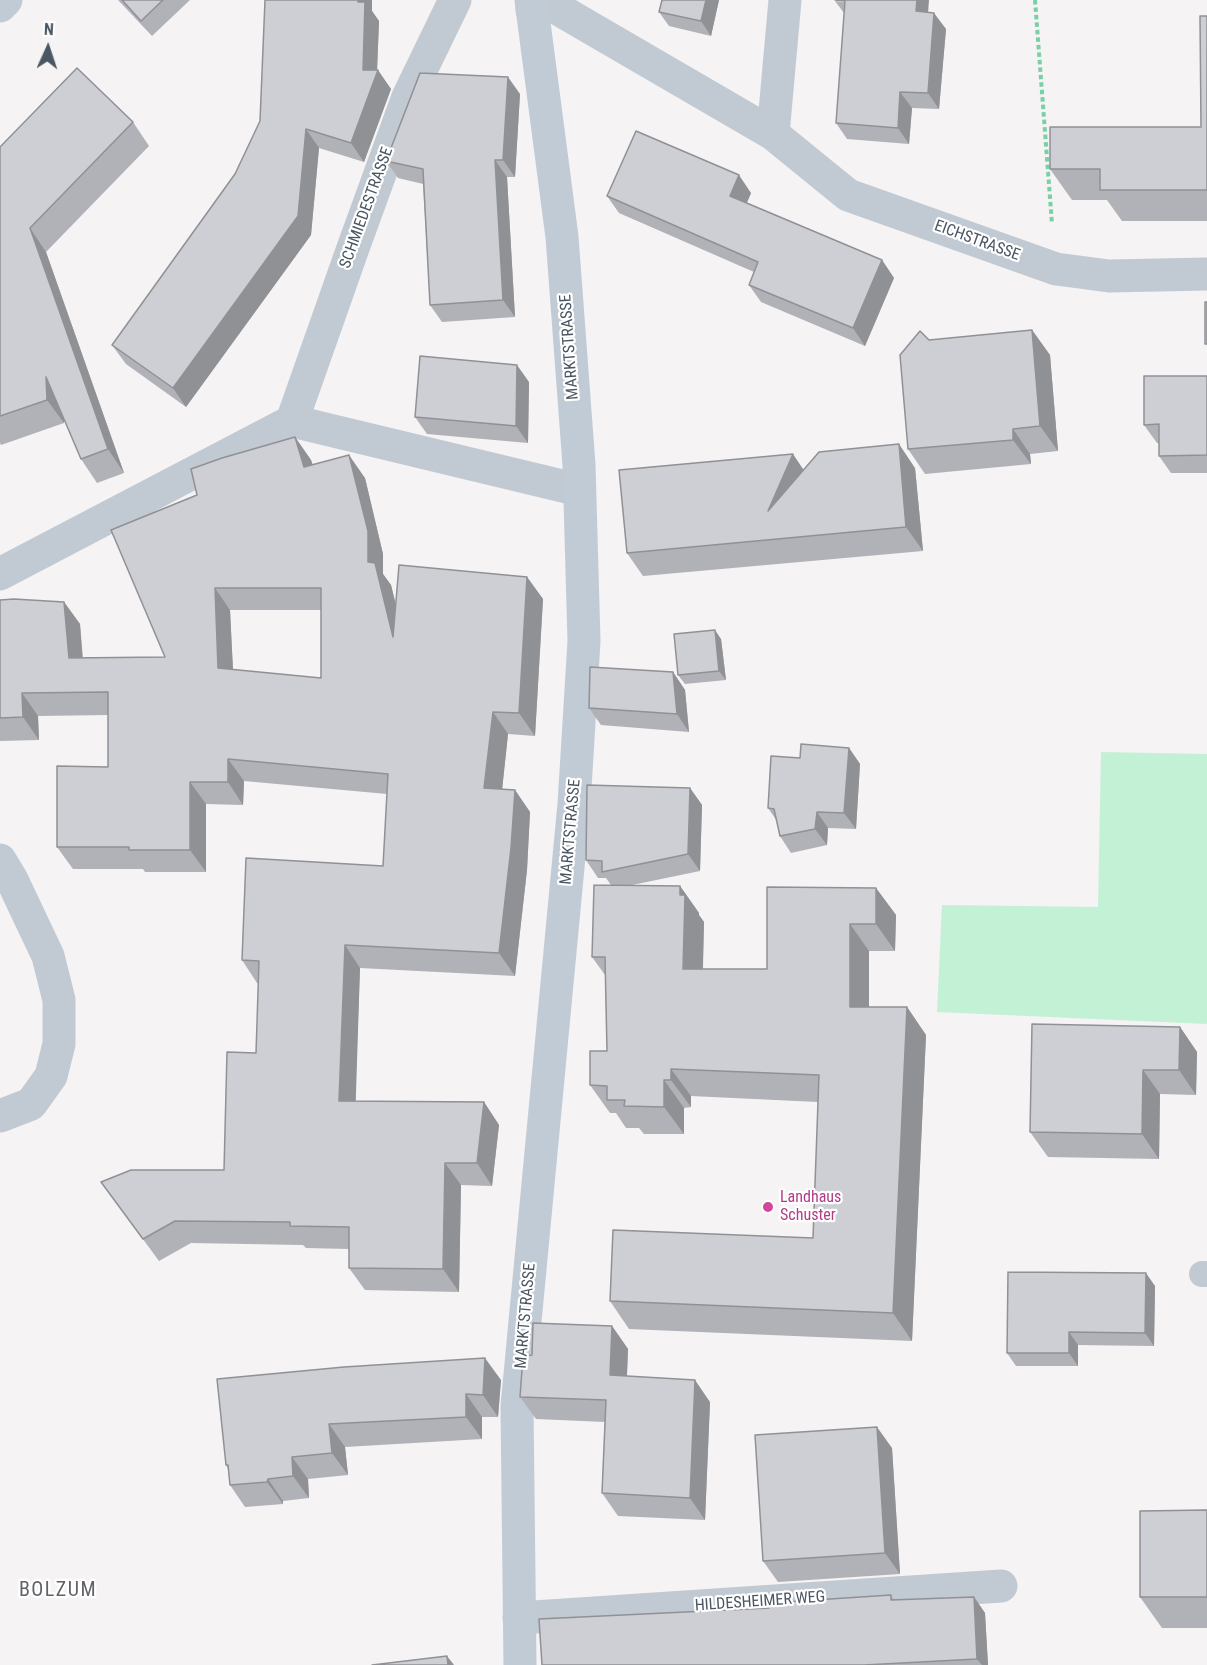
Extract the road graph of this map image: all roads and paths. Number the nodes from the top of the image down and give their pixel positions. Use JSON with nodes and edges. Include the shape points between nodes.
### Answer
{"nodes":[{"id":1,"x":6,"y":0,"type":"edge"},
{"id":2,"x":455,"y":0,"type":"edge"},
{"id":3,"x":785,"y":0,"type":"edge"},
{"id":4,"x":1035,"y":0,"type":"edge"},
{"id":5,"x":532,"y":5,"type":"edge"},
{"id":6,"x":0,"y":6,"type":"edge"},
{"id":7,"x":772,"y":134,"type":"junction"},
{"id":8,"x":1056,"y":269,"type":"junction"},
{"id":9,"x":1207,"y":274,"type":"edge"},
{"id":10,"x":292,"y":421,"type":"junction"},
{"id":11,"x":579,"y":490,"type":"junction"},
{"id":12,"x":0,"y":574,"type":"edge"},
{"id":13,"x":0,"y":860,"type":"edge"},
{"id":14,"x":0,"y":1116,"type":"edge"},
{"id":15,"x":1001,"y":1586,"type":"dead end"},
{"id":16,"x":519,"y":1618,"type":"junction"},
{"id":17,"x":520,"y":1665,"type":"edge"}],
"edges":[{"from":1,"to":6,"type":"street"},
{"from":2,"to":10,"type":"street","name":"SCHMIEDESTRASSE","via":[[408,97]]},
{"from":3,"to":7,"type":"street"},
{"from":4,"to":8,"type":"path"},
{"from":5,"to":7,"type":"street","name":"EICHSTRASSE","via":[[553,6]]},
{"from":5,"to":11,"type":"street","name":"MARKTSTRASSE","via":[[562,237]]},
{"from":7,"to":8,"type":"street","name":"EICHSTRASSE","via":[[848,195]]},
{"from":8,"to":9,"type":"street","name":"EICHSTRASSE","via":[[1109,276]]},
{"from":10,"to":11,"type":"street"},
{"from":10,"to":12,"type":"street"},
{"from":11,"to":16,"type":"street","name":"MARKTSTRASSE","via":[[584,640],[574,804],[517,1406]]},
{"from":13,"to":14,"type":"street","via":[[48,956],[59,1000],[59,1044],[51,1076],[31,1104]]},
{"from":15,"to":16,"type":"street","name":"HILDESHEIMER WEG"},
{"from":16,"to":17,"type":"street","name":"MARKTSTRASSE"}]}
